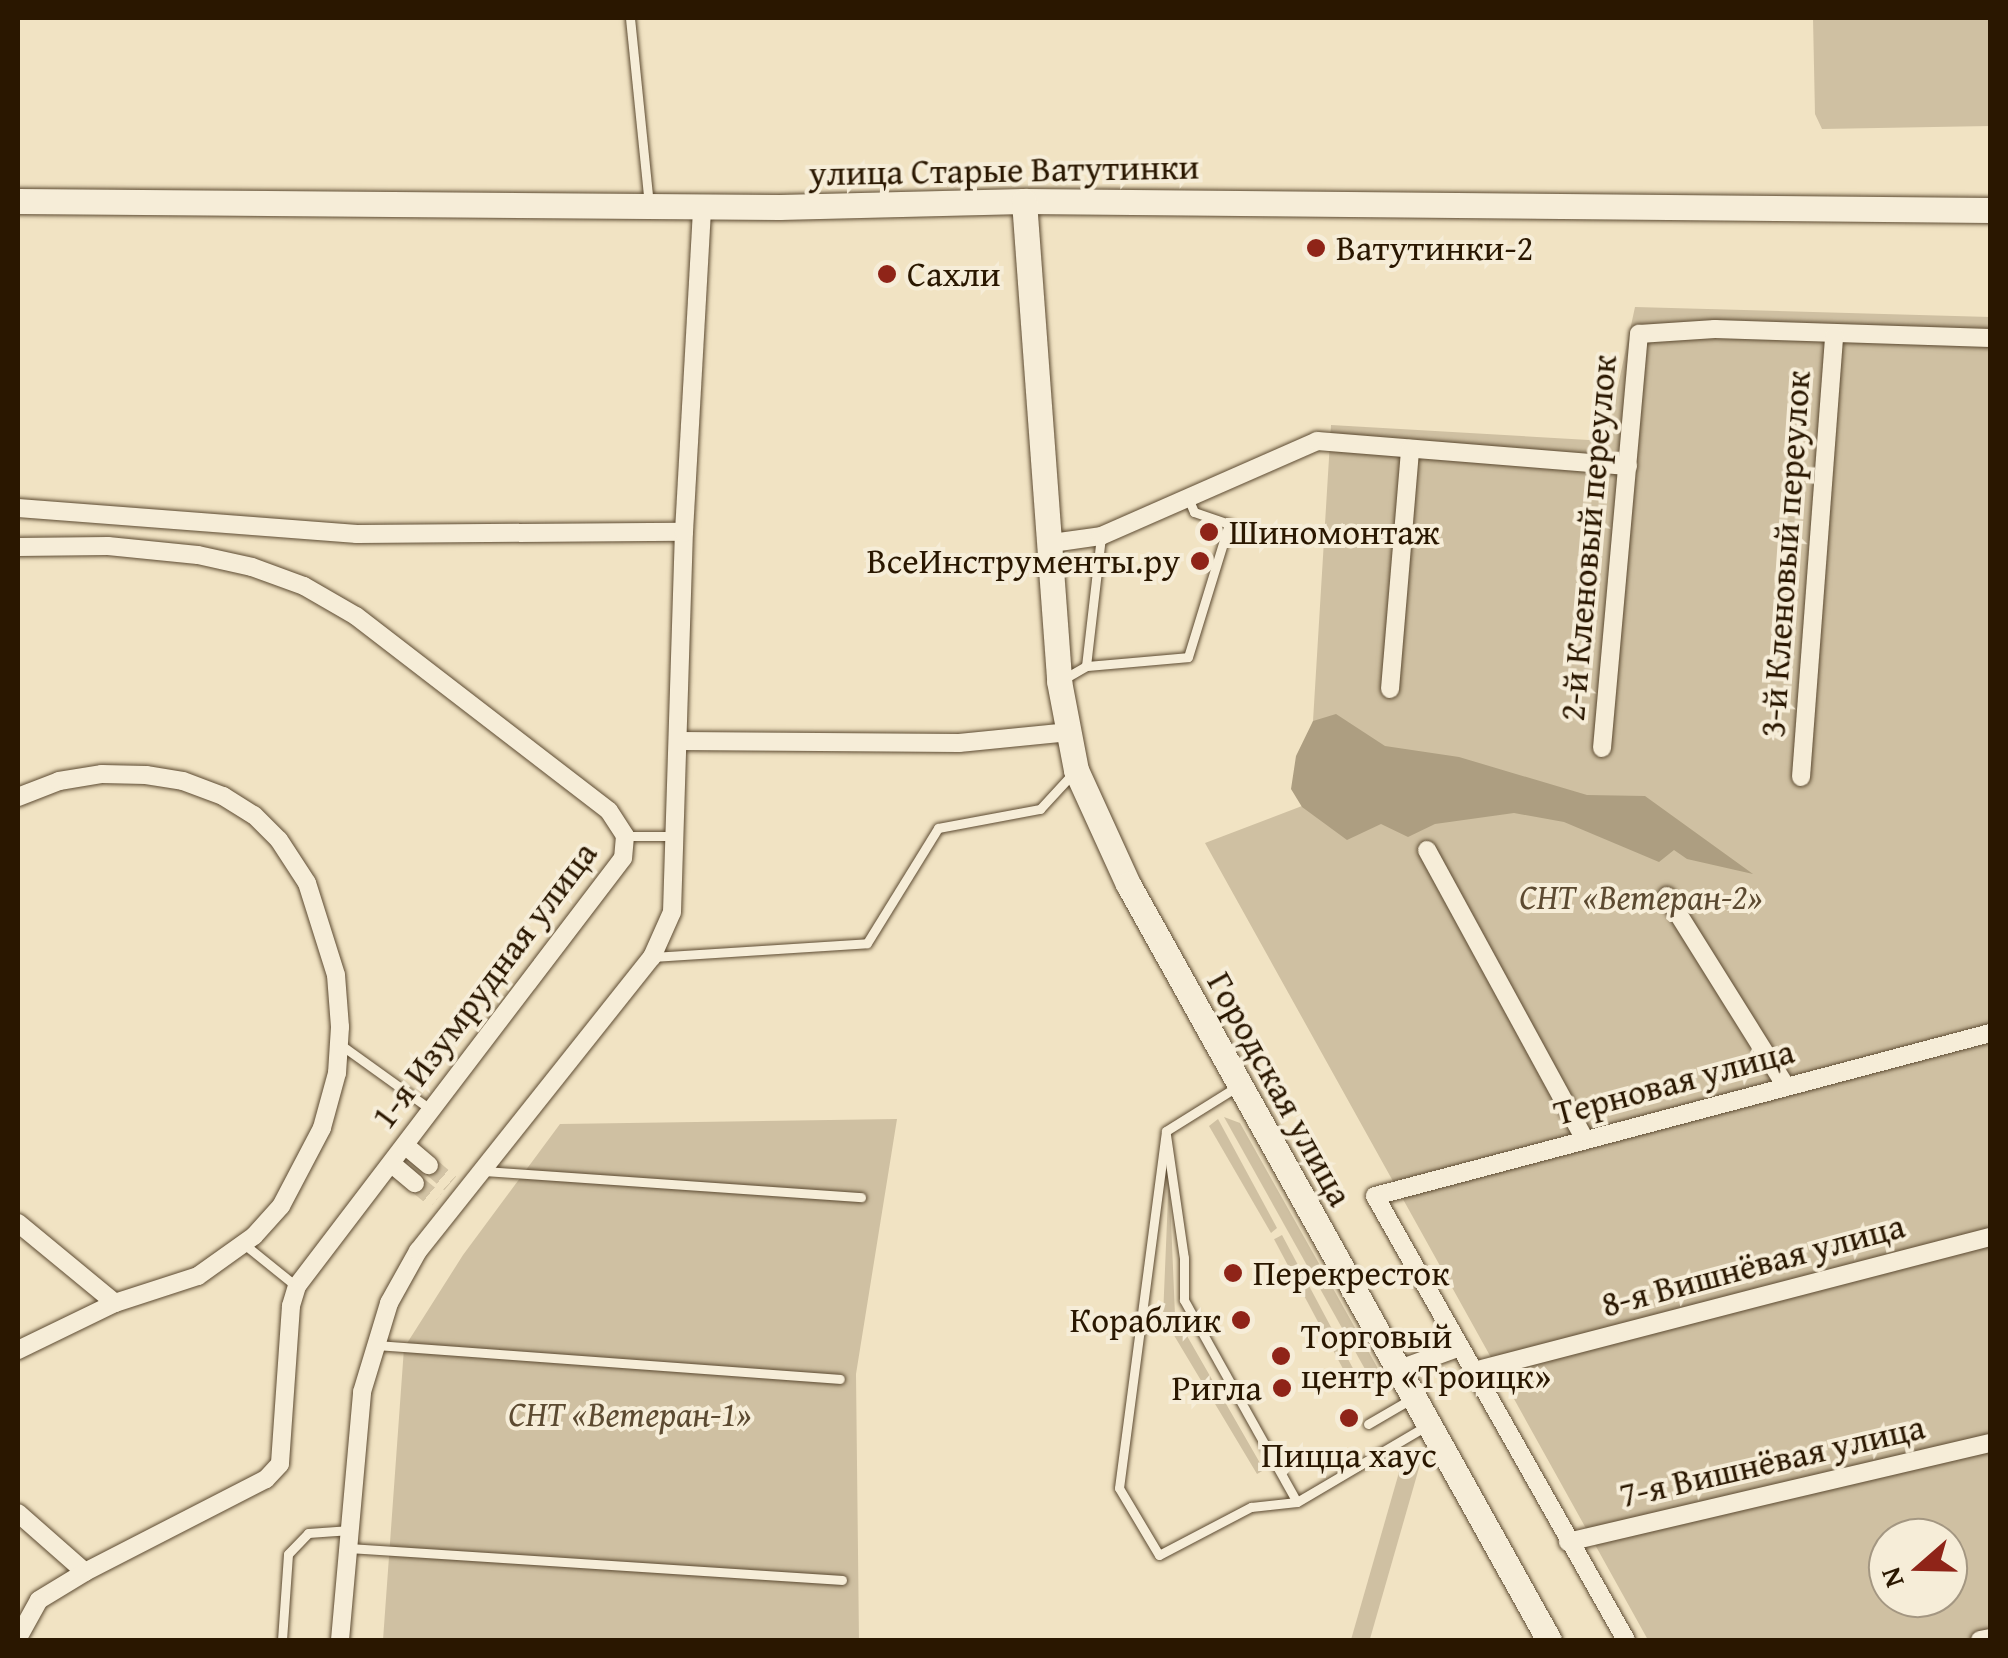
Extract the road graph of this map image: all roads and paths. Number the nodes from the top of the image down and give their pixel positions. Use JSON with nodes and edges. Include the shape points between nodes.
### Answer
{"nodes":[{"id":1,"x":630,"y":18,"type":"edge"},
{"id":2,"x":1024,"y":200,"type":"junction"},
{"id":3,"x":18,"y":201,"type":"edge"},
{"id":4,"x":649,"y":206,"type":"junction"},
{"id":5,"x":702,"y":207,"type":"junction"},
{"id":6,"x":1990,"y":210,"type":"edge"},
{"id":7,"x":1834,"y":336,"type":"junction"},
{"id":8,"x":1990,"y":338,"type":"edge"},
{"id":9,"x":1410,"y":449,"type":"junction"},
{"id":10,"x":1628,"y":466,"type":"junction"},
{"id":11,"x":1189,"y":500,"type":"junction"},
{"id":12,"x":18,"y":508,"type":"edge"},
{"id":13,"x":684,"y":532,"type":"junction"},
{"id":14,"x":1100,"y":536,"type":"junction"},
{"id":15,"x":1052,"y":543,"type":"junction"},
{"id":16,"x":18,"y":547,"type":"edge"},
{"id":17,"x":1086,"y":666,"type":"junction"},
{"id":18,"x":1059,"y":681,"type":"junction"},
{"id":19,"x":1390,"y":689,"type":"dead end"},
{"id":20,"x":1069,"y":732,"type":"junction"},
{"id":21,"x":679,"y":741,"type":"junction"},
{"id":22,"x":1602,"y":748,"type":"dead end"},
{"id":23,"x":1076,"y":770,"type":"junction"},
{"id":24,"x":1801,"y":776,"type":"dead end"},
{"id":25,"x":18,"y":796,"type":"edge"},
{"id":26,"x":625,"y":836,"type":"junction"},
{"id":27,"x":675,"y":836,"type":"junction"},
{"id":28,"x":1426,"y":850,"type":"dead end"},
{"id":29,"x":1667,"y":896,"type":"dead end"},
{"id":30,"x":652,"y":957,"type":"junction"},
{"id":31,"x":1990,"y":1033,"type":"edge"},
{"id":32,"x":339,"y":1043,"type":"junction"},
{"id":33,"x":1785,"y":1085,"type":"junction"},
{"id":34,"x":1238,"y":1086,"type":"junction"},
{"id":35,"x":431,"y":1110,"type":"junction"},
{"id":36,"x":1166,"y":1132,"type":"junction"},
{"id":37,"x":1585,"y":1140,"type":"junction"},
{"id":38,"x":406,"y":1146,"type":"junction"},
{"id":39,"x":392,"y":1164,"type":"junction"},
{"id":40,"x":429,"y":1165,"type":"tunnel mouth"},
{"id":41,"x":482,"y":1170,"type":"junction"},
{"id":42,"x":415,"y":1183,"type":"tunnel mouth"},
{"id":43,"x":860,"y":1197,"type":"dead end"},
{"id":44,"x":18,"y":1223,"type":"edge"},
{"id":45,"x":1990,"y":1237,"type":"edge"},
{"id":46,"x":244,"y":1244,"type":"junction"},
{"id":47,"x":296,"y":1286,"type":"junction"},
{"id":48,"x":115,"y":1303,"type":"junction"},
{"id":49,"x":374,"y":1345,"type":"junction"},
{"id":50,"x":1460,"y":1347,"type":"junction"},
{"id":51,"x":18,"y":1350,"type":"edge"},
{"id":52,"x":1397,"y":1370,"type":"junction"},
{"id":53,"x":1474,"y":1371,"type":"junction"},
{"id":54,"x":840,"y":1379,"type":"dead end"},
{"id":55,"x":1413,"y":1398,"type":"junction"},
{"id":56,"x":1368,"y":1424,"type":"dead end"},
{"id":57,"x":1427,"y":1425,"type":"junction"},
{"id":58,"x":1990,"y":1443,"type":"edge"},
{"id":59,"x":1297,"y":1502,"type":"junction"},
{"id":60,"x":18,"y":1513,"type":"edge"},
{"id":61,"x":347,"y":1539,"type":"junction"},
{"id":62,"x":1568,"y":1542,"type":"junction"},
{"id":63,"x":84,"y":1572,"type":"junction"},
{"id":64,"x":842,"y":1580,"type":"dead end"},
{"id":65,"x":18,"y":1638,"type":"edge"},
{"id":66,"x":1990,"y":1638,"type":"edge"},
{"id":67,"x":282,"y":1640,"type":"edge"},
{"id":68,"x":340,"y":1640,"type":"edge"},
{"id":69,"x":1549,"y":1640,"type":"edge"},
{"id":70,"x":1626,"y":1640,"type":"edge"},
{"id":71,"x":1980,"y":1640,"type":"edge"}],
"edges":[{"from":1,"to":4,"type":"lane"},
{"from":2,"to":5,"type":"main road","name":"улица Старые Ватутинки"},
{"from":2,"to":6,"type":"main road","name":"улица Старые Ватутинки"},
{"from":2,"to":15,"type":"main road","name":"Городская улица"},
{"from":3,"to":4,"type":"main road","name":"улица Старые Ватутинки"},
{"from":4,"to":5,"type":"main road","name":"улица Старые Ватутинки"},
{"from":5,"to":13,"type":"street"},
{"from":7,"to":8,"type":"street"},
{"from":7,"to":10,"type":"street","name":"2-й Кленовый переулок","via":[[1665,328],[1639,334]]},
{"from":7,"to":24,"type":"street","name":"3-й Кленовый переулок"},
{"from":9,"to":10,"type":"street"},
{"from":9,"to":11,"type":"street","via":[[1317,441]]},
{"from":9,"to":19,"type":"street"},
{"from":10,"to":22,"type":"street","name":"2-й Кленовый переулок"},
{"from":11,"to":14,"type":"street"},
{"from":11,"to":17,"type":"lane","via":[[1194,512],[1229,524],[1188,656]]},
{"from":12,"to":13,"type":"street","via":[[357,534]]},
{"from":13,"to":21,"type":"street"},
{"from":14,"to":15,"type":"street"},
{"from":14,"to":17,"type":"lane"},
{"from":15,"to":18,"type":"main road","name":"Городская улица"},
{"from":16,"to":26,"type":"street","name":"1-я Изумрудная улица","via":[[198,554],[304,586],[356,616],[609,811]]},
{"from":17,"to":18,"type":"lane"},
{"from":18,"to":20,"type":"main road","name":"Городская улица"},
{"from":20,"to":21,"type":"street","via":[[959,743]]},
{"from":20,"to":23,"type":"main road","name":"Городская улица"},
{"from":21,"to":27,"type":"street"},
{"from":23,"to":30,"type":"lane","via":[[1040,809],[938,828],[867,943]]},
{"from":23,"to":34,"type":"main road","name":"Городская улица","via":[[1128,884]]},
{"from":25,"to":32,"type":"street","via":[[73,778],[146,775],[182,780],[254,815],[307,882],[336,975]]},
{"from":26,"to":27,"type":"lane"},
{"from":26,"to":35,"type":"street","name":"1-я Изумрудная улица","via":[[623,858]]},
{"from":27,"to":30,"type":"street","via":[[672,912]]},
{"from":28,"to":37,"type":"street"},
{"from":29,"to":33,"type":"street"},
{"from":30,"to":41,"type":"street"},
{"from":31,"to":33,"type":"street","name":"Терновая улица"},
{"from":32,"to":35,"type":"lane"},
{"from":32,"to":46,"type":"street","via":[[322,1128],[304,1168],[281,1206]]},
{"from":33,"to":37,"type":"street","name":"Терновая улица"},
{"from":34,"to":36,"type":"lane"},
{"from":34,"to":52,"type":"main road","name":"Городская улица"},
{"from":35,"to":38,"type":"street","name":"1-я Изумрудная улица"},
{"from":36,"to":59,"type":"lane","via":[[1184,1300]]},
{"from":36,"to":59,"type":"lane","via":[[1119,1488],[1159,1555],[1252,1507]]},
{"from":37,"to":50,"type":"street","name":"Терновая улица","via":[[1375,1196]]},
{"from":38,"to":39,"type":"street","name":"1-я Изумрудная улица"},
{"from":38,"to":40,"type":"street"},
{"from":39,"to":42,"type":"street"},
{"from":39,"to":47,"type":"street","name":"1-я Изумрудная улица"},
{"from":41,"to":43,"type":"lane"},
{"from":41,"to":49,"type":"street","via":[[443,1206]]},
{"from":44,"to":48,"type":"street"},
{"from":45,"to":53,"type":"street","name":"8-я Вишнёвая улица"},
{"from":46,"to":47,"type":"lane"},
{"from":46,"to":48,"type":"street","via":[[198,1276]]},
{"from":47,"to":63,"type":"street","via":[[280,1464],[266,1479]]},
{"from":48,"to":51,"type":"street"},
{"from":49,"to":54,"type":"lane"},
{"from":49,"to":61,"type":"street","via":[[362,1392]]},
{"from":50,"to":52,"type":"street"},
{"from":50,"to":53,"type":"street"},
{"from":52,"to":55,"type":"main road","name":"Городская улица"},
{"from":53,"to":62,"type":"street"},
{"from":55,"to":56,"type":"lane"},
{"from":55,"to":57,"type":"main road","name":"Городская улица"},
{"from":57,"to":59,"type":"lane"},
{"from":57,"to":69,"type":"main road","name":"Городская улица"},
{"from":58,"to":62,"type":"street","name":"7-я Вишнёвая улица"},
{"from":60,"to":63,"type":"street"},
{"from":61,"to":64,"type":"lane"},
{"from":61,"to":67,"type":"lane","via":[[308,1532],[288,1554]]},
{"from":61,"to":68,"type":"street"},
{"from":62,"to":70,"type":"street"},
{"from":63,"to":65,"type":"street","via":[[38,1600]]},
{"from":66,"to":71,"type":"street"}]}
